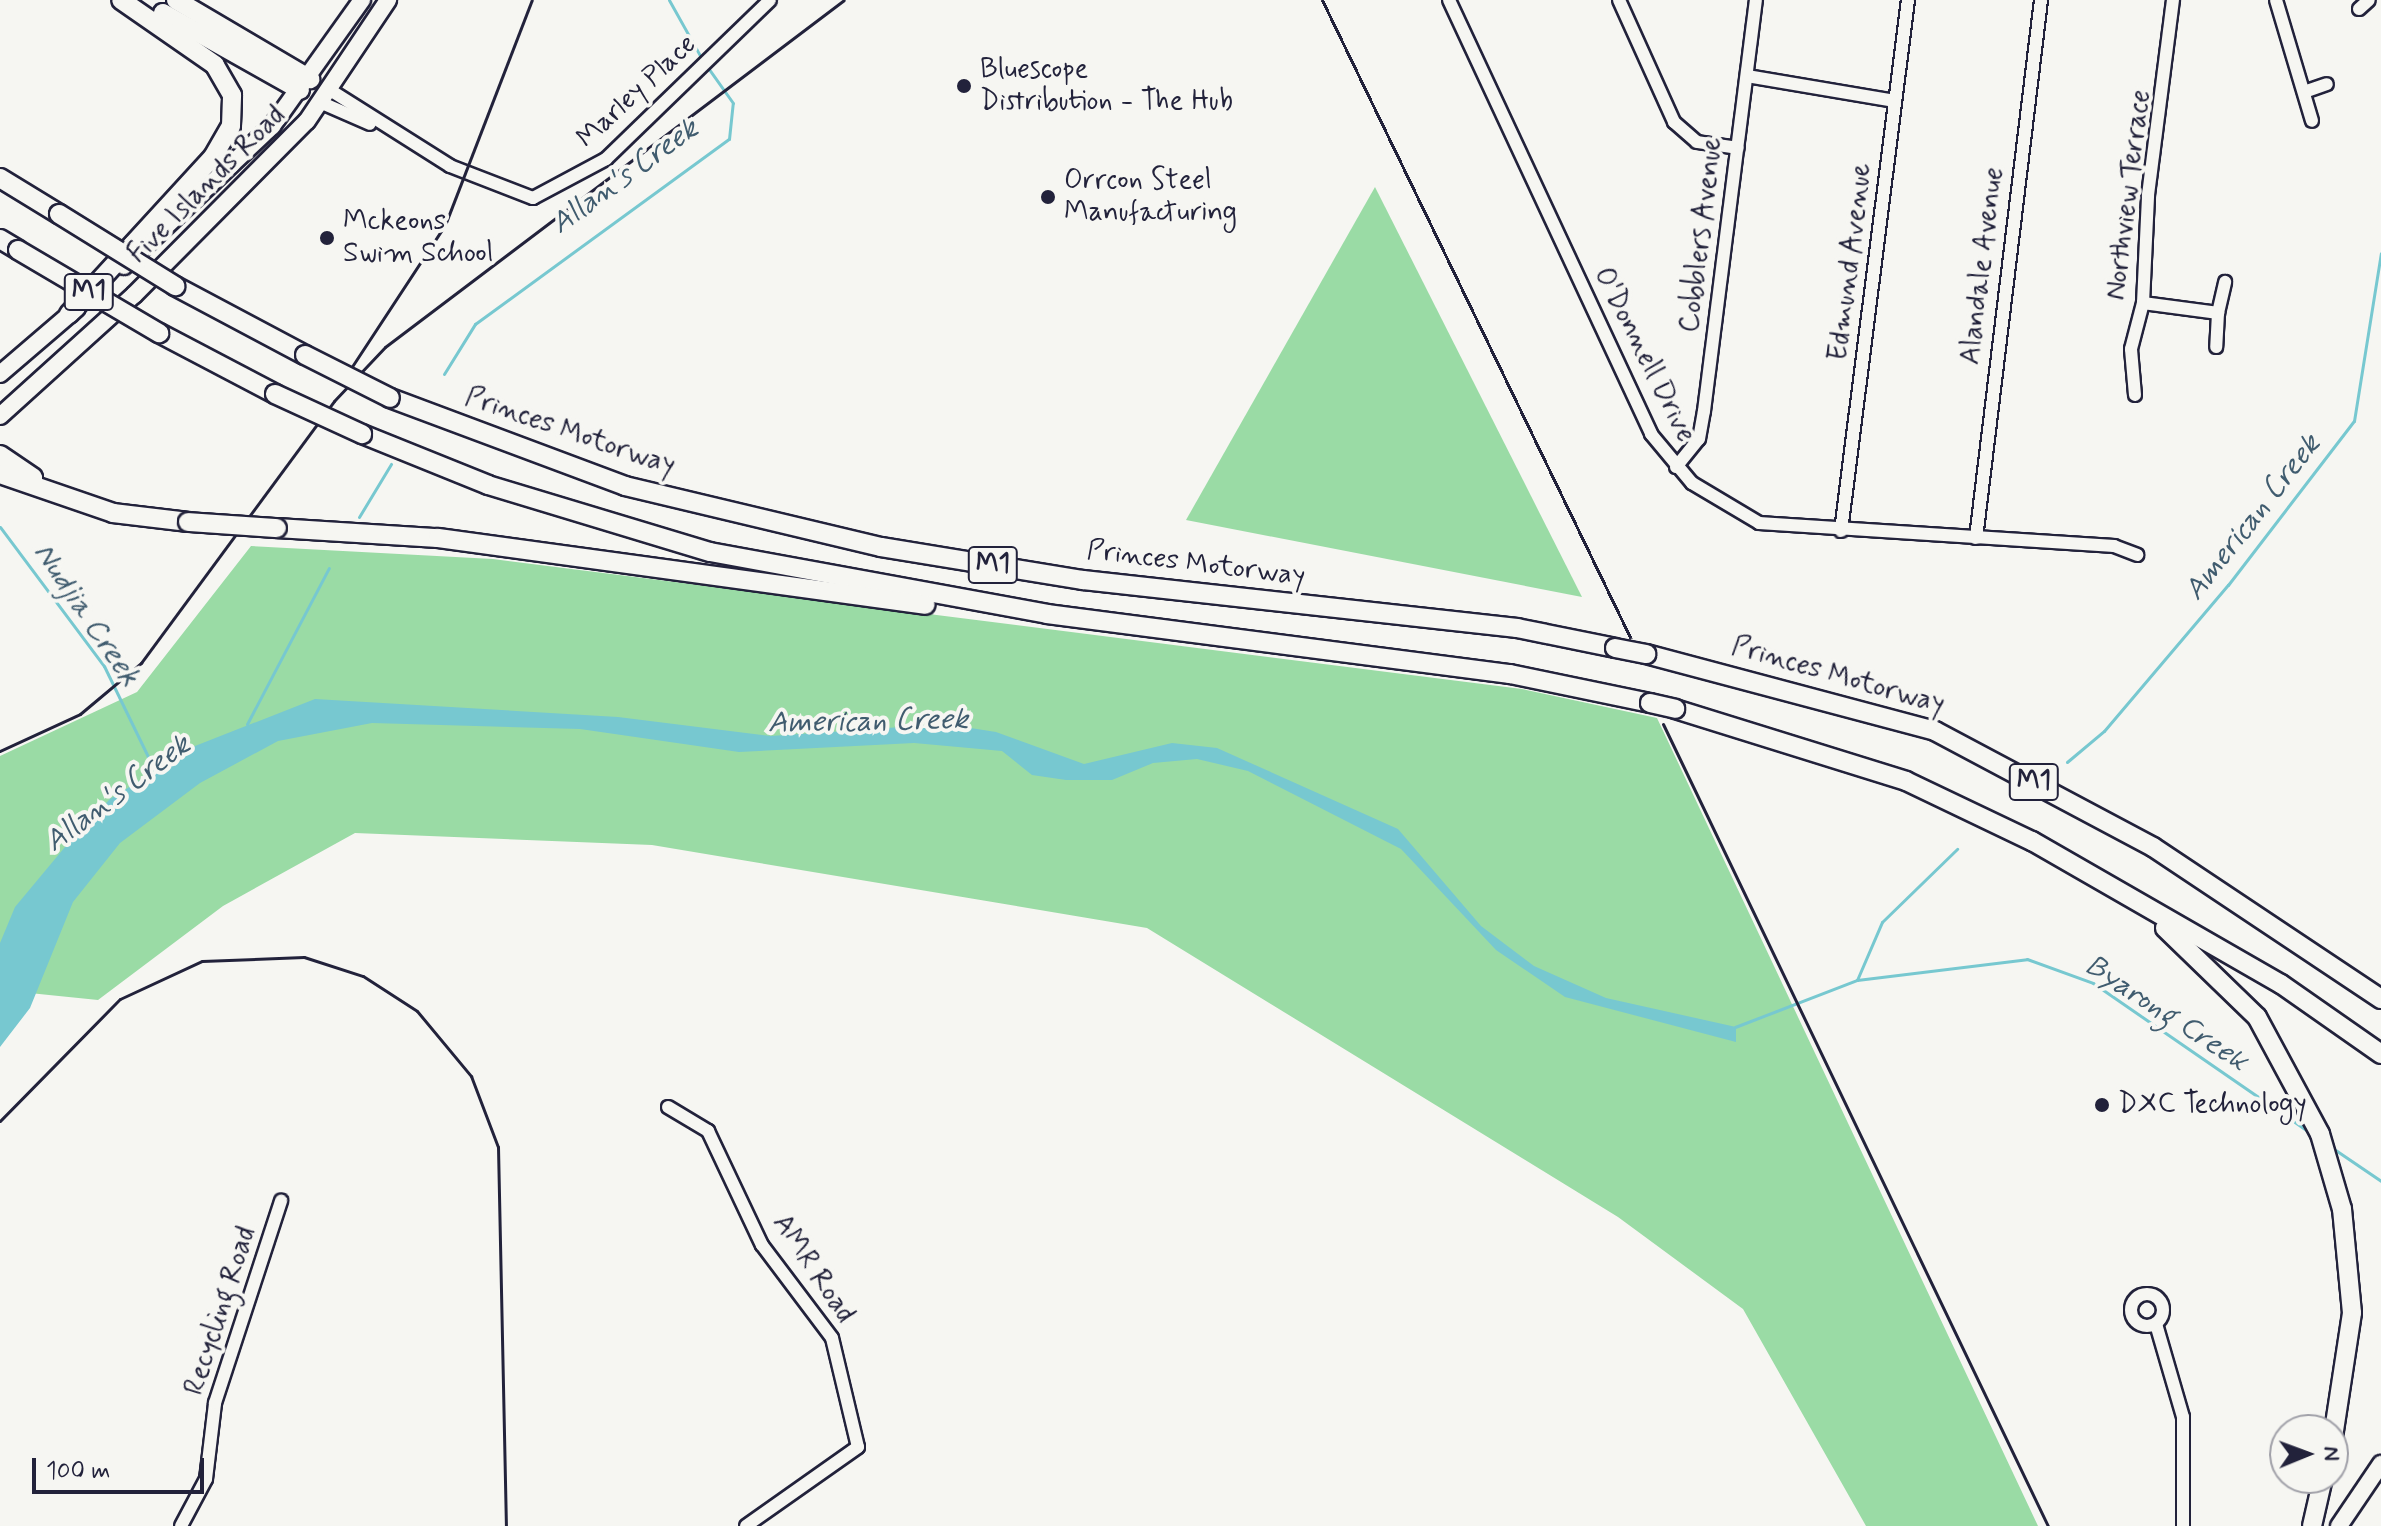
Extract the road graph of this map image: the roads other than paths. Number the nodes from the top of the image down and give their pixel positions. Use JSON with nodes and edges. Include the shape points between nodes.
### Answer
{"nodes":[{"id":1,"x":121,"y":0,"type":"edge"},
{"id":2,"x":140,"y":0,"type":"edge"},
{"id":3,"x":176,"y":0,"type":"edge"},
{"id":4,"x":362,"y":0,"type":"edge"},
{"id":5,"x":388,"y":0,"type":"edge"},
{"id":6,"x":770,"y":0,"type":"edge"},
{"id":7,"x":1449,"y":0,"type":"edge"},
{"id":8,"x":1619,"y":0,"type":"edge"},
{"id":9,"x":1756,"y":0,"type":"edge"},
{"id":10,"x":1908,"y":0,"type":"edge"},
{"id":11,"x":2041,"y":0,"type":"edge"},
{"id":12,"x":2173,"y":0,"type":"edge"},
{"id":13,"x":2276,"y":0,"type":"edge"},
{"id":14,"x":1747,"y":76,"type":"junction"},
{"id":15,"x":305,"y":84,"type":"junction"},
{"id":16,"x":2327,"y":84,"type":"dead end"},
{"id":17,"x":2304,"y":92,"type":"junction"},
{"id":18,"x":326,"y":97,"type":"junction"},
{"id":19,"x":1895,"y":101,"type":"junction"},
{"id":20,"x":2312,"y":121,"type":"dead end"},
{"id":21,"x":1738,"y":148,"type":"junction"},
{"id":22,"x":0,"y":170,"type":"edge"},
{"id":23,"x":0,"y":178,"type":"edge"},
{"id":24,"x":51,"y":210,"type":"junction"},
{"id":25,"x":0,"y":239,"type":"edge"},
{"id":26,"x":2225,"y":282,"type":"dead end"},
{"id":27,"x":2143,"y":303,"type":"junction"},
{"id":28,"x":2218,"y":313,"type":"junction"},
{"id":29,"x":69,"y":314,"type":"junction"},
{"id":30,"x":42,"y":337,"type":"junction"},
{"id":31,"x":2216,"y":347,"type":"dead end"},
{"id":32,"x":45,"y":373,"type":"junction"},
{"id":33,"x":0,"y":374,"type":"edge"},
{"id":34,"x":0,"y":387,"type":"edge"},
{"id":35,"x":2135,"y":395,"type":"dead end"},
{"id":36,"x":0,"y":407,"type":"edge"},
{"id":37,"x":0,"y":416,"type":"edge"},
{"id":38,"x":0,"y":455,"type":"edge"},
{"id":39,"x":1676,"y":467,"type":"junction"},
{"id":40,"x":0,"y":474,"type":"edge"},
{"id":41,"x":73,"y":501,"type":"junction"},
{"id":42,"x":1841,"y":531,"type":"junction"},
{"id":43,"x":1976,"y":538,"type":"junction"},
{"id":44,"x":2137,"y":555,"type":"dead end"},
{"id":45,"x":1047,"y":614,"type":"junction"},
{"id":46,"x":2032,"y":841,"type":"junction"},
{"id":47,"x":2381,"y":999,"type":"edge"},
{"id":48,"x":2381,"y":1054,"type":"edge"},
{"id":49,"x":668,"y":1107,"type":"dead end"},
{"id":50,"x":281,"y":1201,"type":"dead end"},
{"id":51,"x":2156,"y":1324,"type":"dead end"},
{"id":52,"x":2337,"y":1414,"type":"edge"},
{"id":53,"x":2381,"y":1464,"type":"edge"},
{"id":54,"x":2319,"y":1494,"type":"edge"},
{"id":55,"x":181,"y":1526,"type":"edge"},
{"id":56,"x":746,"y":1526,"type":"edge"},
{"id":57,"x":2183,"y":1526,"type":"edge"},
{"id":58,"x":2312,"y":1526,"type":"edge"},
{"id":59,"x":2339,"y":1526,"type":"edge"}],
"edges":[{"from":1,"to":29,"type":"highway","via":[[215,65],[232,95],[231,126],[206,165]]},
{"from":2,"to":15,"type":"highway"},
{"from":3,"to":15,"type":"highway"},
{"from":4,"to":15,"type":"main road","name":"Five Islands Road"},
{"from":5,"to":18,"type":"main road","name":"Five Islands Road"},
{"from":6,"to":18,"type":"street","name":"Marley Place","via":[[606,159],[533,198],[466,174]]},
{"from":7,"to":39,"type":"street","name":"O'Donnell Drive","via":[[1651,434]]},
{"from":8,"to":21,"type":"street","via":[[1674,122],[1697,142]]},
{"from":9,"to":14,"type":"street","name":"Cobblers Avenue"},
{"from":10,"to":19,"type":"street","name":"Edmund Avenue"},
{"from":11,"to":43,"type":"street","name":"Alandale Avenue"},
{"from":12,"to":27,"type":"street","name":"Northview Terrace","via":[[2148,195]]},
{"from":13,"to":17,"type":"street"},
{"from":14,"to":19,"type":"street"},
{"from":14,"to":21,"type":"street","name":"Cobblers Avenue"},
{"from":15,"to":18,"type":"main road"},
{"from":15,"to":29,"type":"main road","name":"Five Islands Road","via":[[208,190]]},
{"from":16,"to":17,"type":"street"},
{"from":17,"to":20,"type":"street"},
{"from":18,"to":32,"type":"main road","name":"Five Islands Road","via":[[242,191]]},
{"from":19,"to":42,"type":"street","name":"Edmund Avenue"},
{"from":21,"to":39,"type":"street","name":"Cobblers Avenue","via":[[1699,439]]},
{"from":22,"to":24,"type":"highway"},
{"from":23,"to":24,"type":"highway","name":"Princes Motorway","number":"M1"},
{"from":24,"to":47,"type":"highway","name":"Princes Motorway","number":"M1","bridge":true,"via":[[175,286],[390,398],[625,486],[881,547],[1083,580],[1517,628],[1646,654],[1935,731],[2153,847]]},
{"from":25,"to":45,"type":"highway","number":"M1","bridge":true,"via":[[275,394],[362,434],[624,530]]},
{"from":26,"to":28,"type":"street"},
{"from":27,"to":28,"type":"street"},
{"from":27,"to":35,"type":"street","name":"Northview Terrace","via":[[2131,349]]},
{"from":28,"to":31,"type":"street"},
{"from":29,"to":30,"type":"main road","name":"Five Islands Road"},
{"from":30,"to":33,"type":"main road","name":"Five Islands Road"},
{"from":30,"to":34,"type":"main road"},
{"from":32,"to":36,"type":"main road"},
{"from":32,"to":37,"type":"main road","name":"Five Islands Road"},
{"from":38,"to":41,"type":"highway"},
{"from":39,"to":42,"type":"street","name":"O'Donnell Drive","via":[[1712,499],[1759,523]]},
{"from":40,"to":41,"type":"highway"},
{"from":41,"to":45,"type":"highway","bridge":true,"via":[[188,522],[438,538],[934,606]]},
{"from":42,"to":43,"type":"street","name":"O'Donnell Drive"},
{"from":43,"to":44,"type":"street","name":"O'Donnell Drive","via":[[2114,546]]},
{"from":45,"to":46,"type":"highway","number":"M1","bridge":true,"via":[[1510,674],[1650,703],[1906,781]]},
{"from":46,"to":48,"type":"highway","number":"M1","via":[[2281,984]]},
{"from":46,"to":52,"type":"highway","via":[[2199,954],[2257,1017],[2300,1087],[2334,1177],[2352,1313]]},
{"from":49,"to":56,"type":"street","name":"AMR Road","via":[[708,1131],[768,1256],[832,1338],[858,1447]]},
{"from":50,"to":55,"type":"street","name":"Recycling Road","via":[[215,1403],[206,1479]]},
{"from":51,"to":57,"type":"street","via":[[2183,1417]]},
{"from":53,"to":59,"type":"main road"},
{"from":54,"to":58,"type":"highway"}]}
